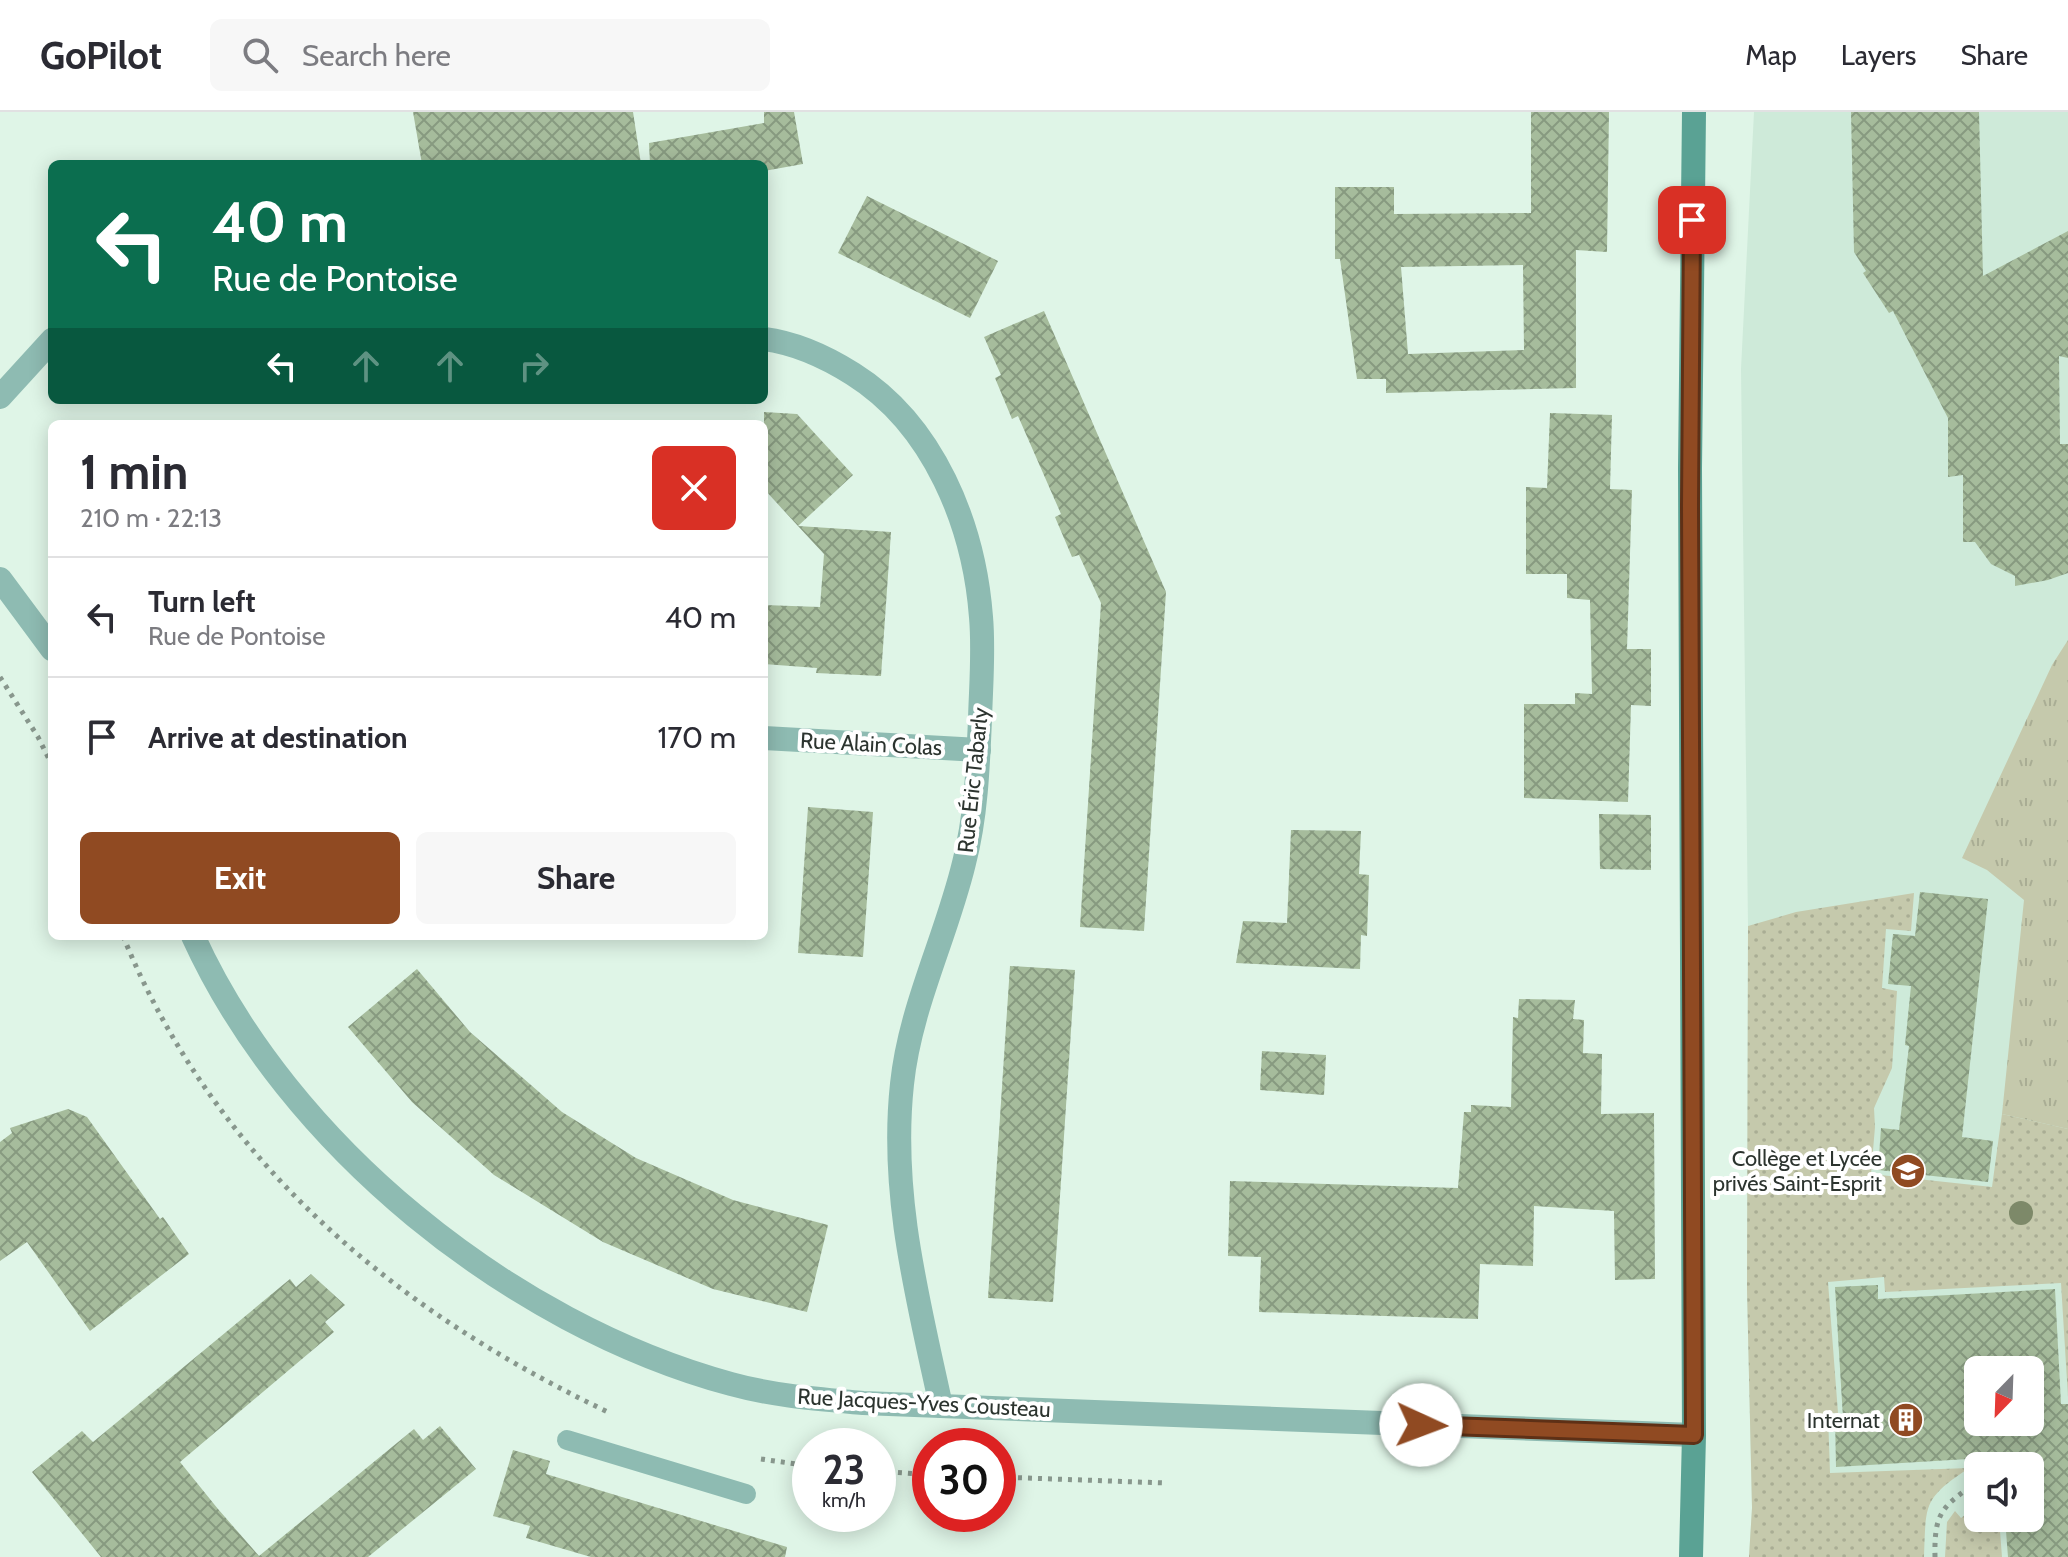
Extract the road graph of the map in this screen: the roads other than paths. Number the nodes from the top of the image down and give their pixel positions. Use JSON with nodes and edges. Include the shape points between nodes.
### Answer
{"nodes":[{"id":1,"x":1694,"y":112,"type":"edge"},
{"id":2,"x":768,"y":340,"type":"edge"},
{"id":3,"x":48,"y":344,"type":"edge"},
{"id":4,"x":0,"y":397,"type":"edge"},
{"id":5,"x":0,"y":579,"type":"edge"},
{"id":6,"x":48,"y":644,"type":"edge"},
{"id":7,"x":768,"y":738,"type":"edge"},
{"id":8,"x":979,"y":750,"type":"junction"},
{"id":9,"x":195,"y":940,"type":"edge"},
{"id":10,"x":941,"y":1406,"type":"junction"},
{"id":11,"x":1694,"y":1435,"type":"junction"},
{"id":12,"x":567,"y":1440,"type":"dead end"},
{"id":13,"x":746,"y":1494,"type":"dead end"},
{"id":14,"x":1691,"y":1557,"type":"edge"}],
"edges":[{"from":1,"to":11,"type":"street"},
{"from":2,"to":8,"type":"street","name":"Rue Éric Tabarly","via":[[807,350],[866,382],[895,407],[933,458],[962,522],[978,586]]},
{"from":3,"to":4,"type":"street"},
{"from":5,"to":6,"type":"street"},
{"from":7,"to":8,"type":"street","name":"Rue Alain Colas"},
{"from":8,"to":10,"type":"street","name":"Rue Éric Tabarly","via":[[964,864],[910,1038],[899,1125],[905,1229]]},
{"from":9,"to":10,"type":"street","name":"Rue Jacques-Yves Cousteau","via":[[250,1036],[348,1154],[416,1217],[521,1293],[661,1362],[735,1385],[823,1399]]},
{"from":10,"to":11,"type":"street","name":"Rue Jacques-Yves Cousteau"},
{"from":11,"to":14,"type":"street"},
{"from":12,"to":13,"type":"lane"}]}
